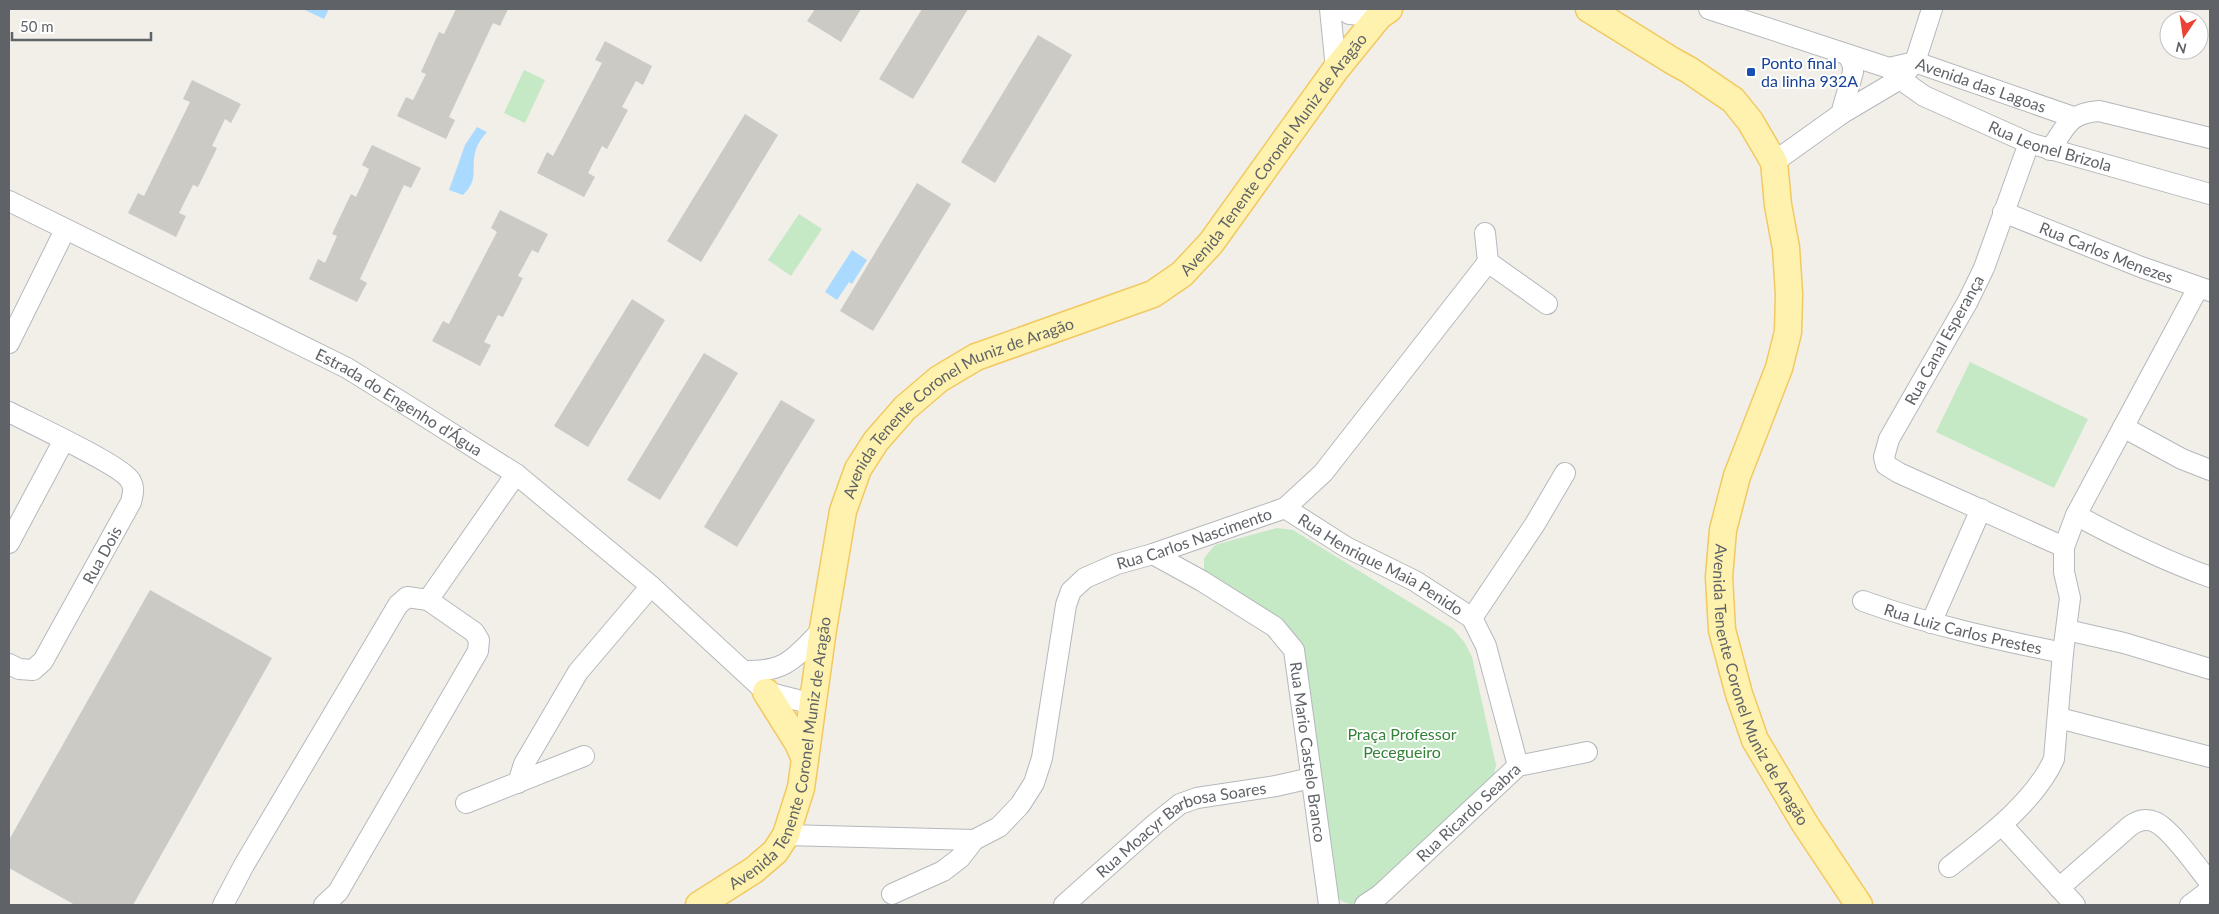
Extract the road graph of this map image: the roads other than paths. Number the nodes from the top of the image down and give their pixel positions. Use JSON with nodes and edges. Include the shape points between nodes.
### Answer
{"nodes":[{"id":1,"x":1330,"y":9,"type":"edge"},
{"id":2,"x":1344,"y":9,"type":"edge"},
{"id":3,"x":1589,"y":9,"type":"edge"},
{"id":4,"x":1709,"y":9,"type":"edge"},
{"id":5,"x":1932,"y":9,"type":"edge"},
{"id":6,"x":1384,"y":13,"type":"edge"},
{"id":7,"x":1848,"y":55,"type":"junction"},
{"id":8,"x":1915,"y":62,"type":"junction"},
{"id":9,"x":1336,"y":70,"type":"junction"},
{"id":10,"x":1894,"y":73,"type":"junction"},
{"id":11,"x":1841,"y":114,"type":"junction"},
{"id":12,"x":2073,"y":117,"type":"junction"},
{"id":13,"x":2210,"y":138,"type":"edge"},
{"id":14,"x":2029,"y":143,"type":"junction"},
{"id":15,"x":2050,"y":150,"type":"junction"},
{"id":16,"x":1774,"y":162,"type":"junction"},
{"id":17,"x":2210,"y":194,"type":"edge"},
{"id":18,"x":9,"y":201,"type":"edge"},
{"id":19,"x":2003,"y":212,"type":"junction"},
{"id":20,"x":65,"y":230,"type":"junction"},
{"id":21,"x":1485,"y":233,"type":"dead end"},
{"id":22,"x":1488,"y":262,"type":"junction"},
{"id":23,"x":2204,"y":289,"type":"edge"},
{"id":24,"x":1547,"y":304,"type":"dead end"},
{"id":25,"x":9,"y":343,"type":"edge"},
{"id":26,"x":9,"y":412,"type":"edge"},
{"id":27,"x":2123,"y":427,"type":"junction"},
{"id":28,"x":64,"y":440,"type":"junction"},
{"id":29,"x":2210,"y":470,"type":"edge"},
{"id":30,"x":1565,"y":473,"type":"dead end"},
{"id":31,"x":516,"y":474,"type":"junction"},
{"id":32,"x":1284,"y":508,"type":"junction"},
{"id":33,"x":1981,"y":509,"type":"junction"},
{"id":34,"x":2076,"y":515,"type":"junction"},
{"id":35,"x":9,"y":543,"type":"edge"},
{"id":36,"x":2064,"y":547,"type":"junction"},
{"id":37,"x":1153,"y":554,"type":"junction"},
{"id":38,"x":2210,"y":576,"type":"edge"},
{"id":39,"x":651,"y":586,"type":"junction"},
{"id":40,"x":428,"y":600,"type":"junction"},
{"id":41,"x":1863,"y":601,"type":"dead end"},
{"id":42,"x":1472,"y":618,"type":"junction"},
{"id":43,"x":1930,"y":623,"type":"junction"},
{"id":44,"x":823,"y":629,"type":"junction"},
{"id":45,"x":2067,"y":630,"type":"junction"},
{"id":46,"x":2063,"y":653,"type":"junction"},
{"id":47,"x":9,"y":664,"type":"edge"},
{"id":48,"x":2210,"y":668,"type":"edge"},
{"id":49,"x":745,"y":671,"type":"junction"},
{"id":50,"x":766,"y":692,"type":"junction"},
{"id":51,"x":813,"y":704,"type":"junction"},
{"id":52,"x":2059,"y":718,"type":"junction"},
{"id":53,"x":1586,"y":752,"type":"dead end"},
{"id":54,"x":584,"y":756,"type":"dead end"},
{"id":55,"x":2210,"y":758,"type":"edge"},
{"id":56,"x":805,"y":759,"type":"junction"},
{"id":57,"x":1518,"y":766,"type":"junction"},
{"id":58,"x":1311,"y":778,"type":"junction"},
{"id":59,"x":518,"y":783,"type":"junction"},
{"id":60,"x":466,"y":803,"type":"dead end"},
{"id":61,"x":2002,"y":825,"type":"junction"},
{"id":62,"x":786,"y":834,"type":"junction"},
{"id":63,"x":974,"y":840,"type":"junction"},
{"id":64,"x":1949,"y":867,"type":"dead end"},
{"id":65,"x":2210,"y":883,"type":"edge"},
{"id":66,"x":2060,"y":888,"type":"junction"},
{"id":67,"x":2210,"y":890,"type":"edge"},
{"id":68,"x":892,"y":894,"type":"dead end"},
{"id":69,"x":223,"y":905,"type":"edge"},
{"id":70,"x":324,"y":905,"type":"edge"},
{"id":71,"x":699,"y":905,"type":"edge"},
{"id":72,"x":1064,"y":905,"type":"edge"},
{"id":73,"x":1329,"y":905,"type":"edge"},
{"id":74,"x":1365,"y":905,"type":"edge"},
{"id":75,"x":1859,"y":905,"type":"edge"},
{"id":76,"x":2075,"y":905,"type":"edge"},
{"id":77,"x":2190,"y":905,"type":"edge"}],
"edges":[{"from":1,"to":9,"type":"street"},
{"from":2,"to":6,"type":"street","via":[[1349,14]]},
{"from":3,"to":16,"type":"main road","name":"Avenida Tenente Coronel Muniz de Aragão","via":[[1733,100],[1750,121]]},
{"from":4,"to":7,"type":"street"},
{"from":5,"to":8,"type":"street"},
{"from":6,"to":9,"type":"main road","name":"Avenida Tenente Coronel Muniz de Aragão"},
{"from":7,"to":10,"type":"street"},
{"from":7,"to":11,"type":"street","via":[[1854,72]]},
{"from":8,"to":10,"type":"street","name":"Avenida das Lagoas"},
{"from":8,"to":12,"type":"street","name":"Avenida das Lagoas"},
{"from":9,"to":44,"type":"main road","name":"Avenida Tenente Coronel Muniz de Aragão","via":[[1211,243],[1182,274],[1153,294],[976,357],[939,379],[904,408],[858,469],[843,511]]},
{"from":10,"to":11,"type":"street"},
{"from":10,"to":14,"type":"street","name":"Rua Leonel Brizola","via":[[1924,96]]},
{"from":11,"to":16,"type":"street"},
{"from":12,"to":13,"type":"street","via":[[2099,111]]},
{"from":12,"to":15,"type":"street"},
{"from":14,"to":15,"type":"street","name":"Rua Leonel Brizola"},
{"from":14,"to":19,"type":"street","name":"Rua Canal Esperança"},
{"from":15,"to":17,"type":"street","name":"Rua Leonel Brizola"},
{"from":16,"to":75,"type":"main road","name":"Avenida Tenente Coronel Muniz de Aragão","via":[[1786,248],[1788,332],[1779,368],[1737,476],[1723,530],[1719,577],[1722,630],[1755,740]]},
{"from":18,"to":20,"type":"street","name":"Estrada do Engenho d'Água"},
{"from":19,"to":23,"type":"street","name":"Rua Carlos Menezes"},
{"from":19,"to":33,"type":"street","name":"Rua Canal Esperança","via":[[1984,268],[1968,301],[1889,439],[1884,456],[1886,465],[1899,473]]},
{"from":20,"to":25,"type":"street"},
{"from":20,"to":31,"type":"street","name":"Estrada do Engenho d'Água","via":[[347,368]]},
{"from":21,"to":22,"type":"street"},
{"from":22,"to":24,"type":"street"},
{"from":22,"to":32,"type":"street","name":"Rua Carlos Nascimento","via":[[1323,473]]},
{"from":23,"to":27,"type":"street"},
{"from":26,"to":28,"type":"street","name":"Rua Dois"},
{"from":27,"to":29,"type":"street","via":[[2182,459]]},
{"from":27,"to":34,"type":"street"},
{"from":28,"to":35,"type":"street"},
{"from":28,"to":47,"type":"street","name":"Rua Dois","via":[[129,478],[134,489],[131,502],[43,661],[33,670]]},
{"from":30,"to":42,"type":"street"},
{"from":31,"to":39,"type":"street","name":"Estrada do Engenho d'Água"},
{"from":31,"to":40,"type":"street"},
{"from":32,"to":37,"type":"street","name":"Rua Carlos Nascimento"},
{"from":32,"to":42,"type":"street","name":"Rua Henrique Maia Penido","via":[[1346,547],[1414,581]]},
{"from":33,"to":36,"type":"street"},
{"from":33,"to":43,"type":"street"},
{"from":34,"to":36,"type":"street"},
{"from":34,"to":38,"type":"street","via":[[2168,562]]},
{"from":36,"to":45,"type":"street","via":[[2064,572],[2070,598]]},
{"from":37,"to":58,"type":"street","name":"Rua Mario Castelo Branco","via":[[1276,627],[1294,650]]},
{"from":37,"to":63,"type":"street","name":"Rua Carlos Nascimento","via":[[1117,564],[1085,578],[1071,591],[1066,605],[1042,758],[1034,783],[1020,805],[999,827]]},
{"from":39,"to":49,"type":"street","name":"Estrada do Engenho d'Água"},
{"from":39,"to":59,"type":"street","via":[[578,672],[524,764]]},
{"from":40,"to":69,"type":"street","via":[[407,597],[398,605]]},
{"from":40,"to":70,"type":"street","via":[[474,632],[479,640],[478,651],[338,892]]},
{"from":41,"to":43,"type":"street","name":"Rua Luiz Carlos Prestes"},
{"from":42,"to":57,"type":"street","name":"Rua Henrique Maia Penido","via":[[1486,646]]},
{"from":43,"to":46,"type":"street","name":"Rua Luiz Carlos Prestes"},
{"from":44,"to":49,"type":"street","via":[[792,660],[778,668],[766,672]]},
{"from":44,"to":51,"type":"main road","name":"Avenida Tenente Coronel Muniz de Aragão"},
{"from":45,"to":46,"type":"street"},
{"from":45,"to":48,"type":"street"},
{"from":46,"to":52,"type":"street"},
{"from":49,"to":50,"type":"street","name":"Estrada do Engenho d'Água","via":[[750,680]]},
{"from":50,"to":51,"type":"street","name":"Estrada do Engenho d'Água"},
{"from":50,"to":56,"type":"main road"},
{"from":51,"to":56,"type":"main road","name":"Avenida Tenente Coronel Muniz de Aragão"},
{"from":52,"to":55,"type":"street"},
{"from":52,"to":61,"type":"street","via":[[2054,759],[2048,773]]},
{"from":53,"to":57,"type":"street","name":"Rua Ricardo Seabra"},
{"from":54,"to":59,"type":"street"},
{"from":56,"to":62,"type":"main road","name":"Avenida Tenente Coronel Muniz de Aragão","via":[[801,788]]},
{"from":57,"to":74,"type":"street","name":"Rua Ricardo Seabra","via":[[1380,895]]},
{"from":58,"to":72,"type":"street","name":"Rua Moacyr Barbosa Soares","via":[[1197,798],[1180,804]]},
{"from":58,"to":73,"type":"street","name":"Rua Mario Castelo Branco"},
{"from":59,"to":60,"type":"street"},
{"from":61,"to":64,"type":"street"},
{"from":61,"to":66,"type":"street"},
{"from":62,"to":63,"type":"street","name":"Rua Carlos Nascimento"},
{"from":62,"to":71,"type":"main road","name":"Avenida Tenente Coronel Muniz de Aragão","via":[[775,852],[754,870]]},
{"from":63,"to":68,"type":"street","name":"Rua Carlos Nascimento","via":[[960,858],[943,871]]},
{"from":65,"to":66,"type":"street","via":[[2166,830],[2157,822],[2146,819],[2137,820]]},
{"from":66,"to":76,"type":"street"},
{"from":67,"to":77,"type":"street"}]}
